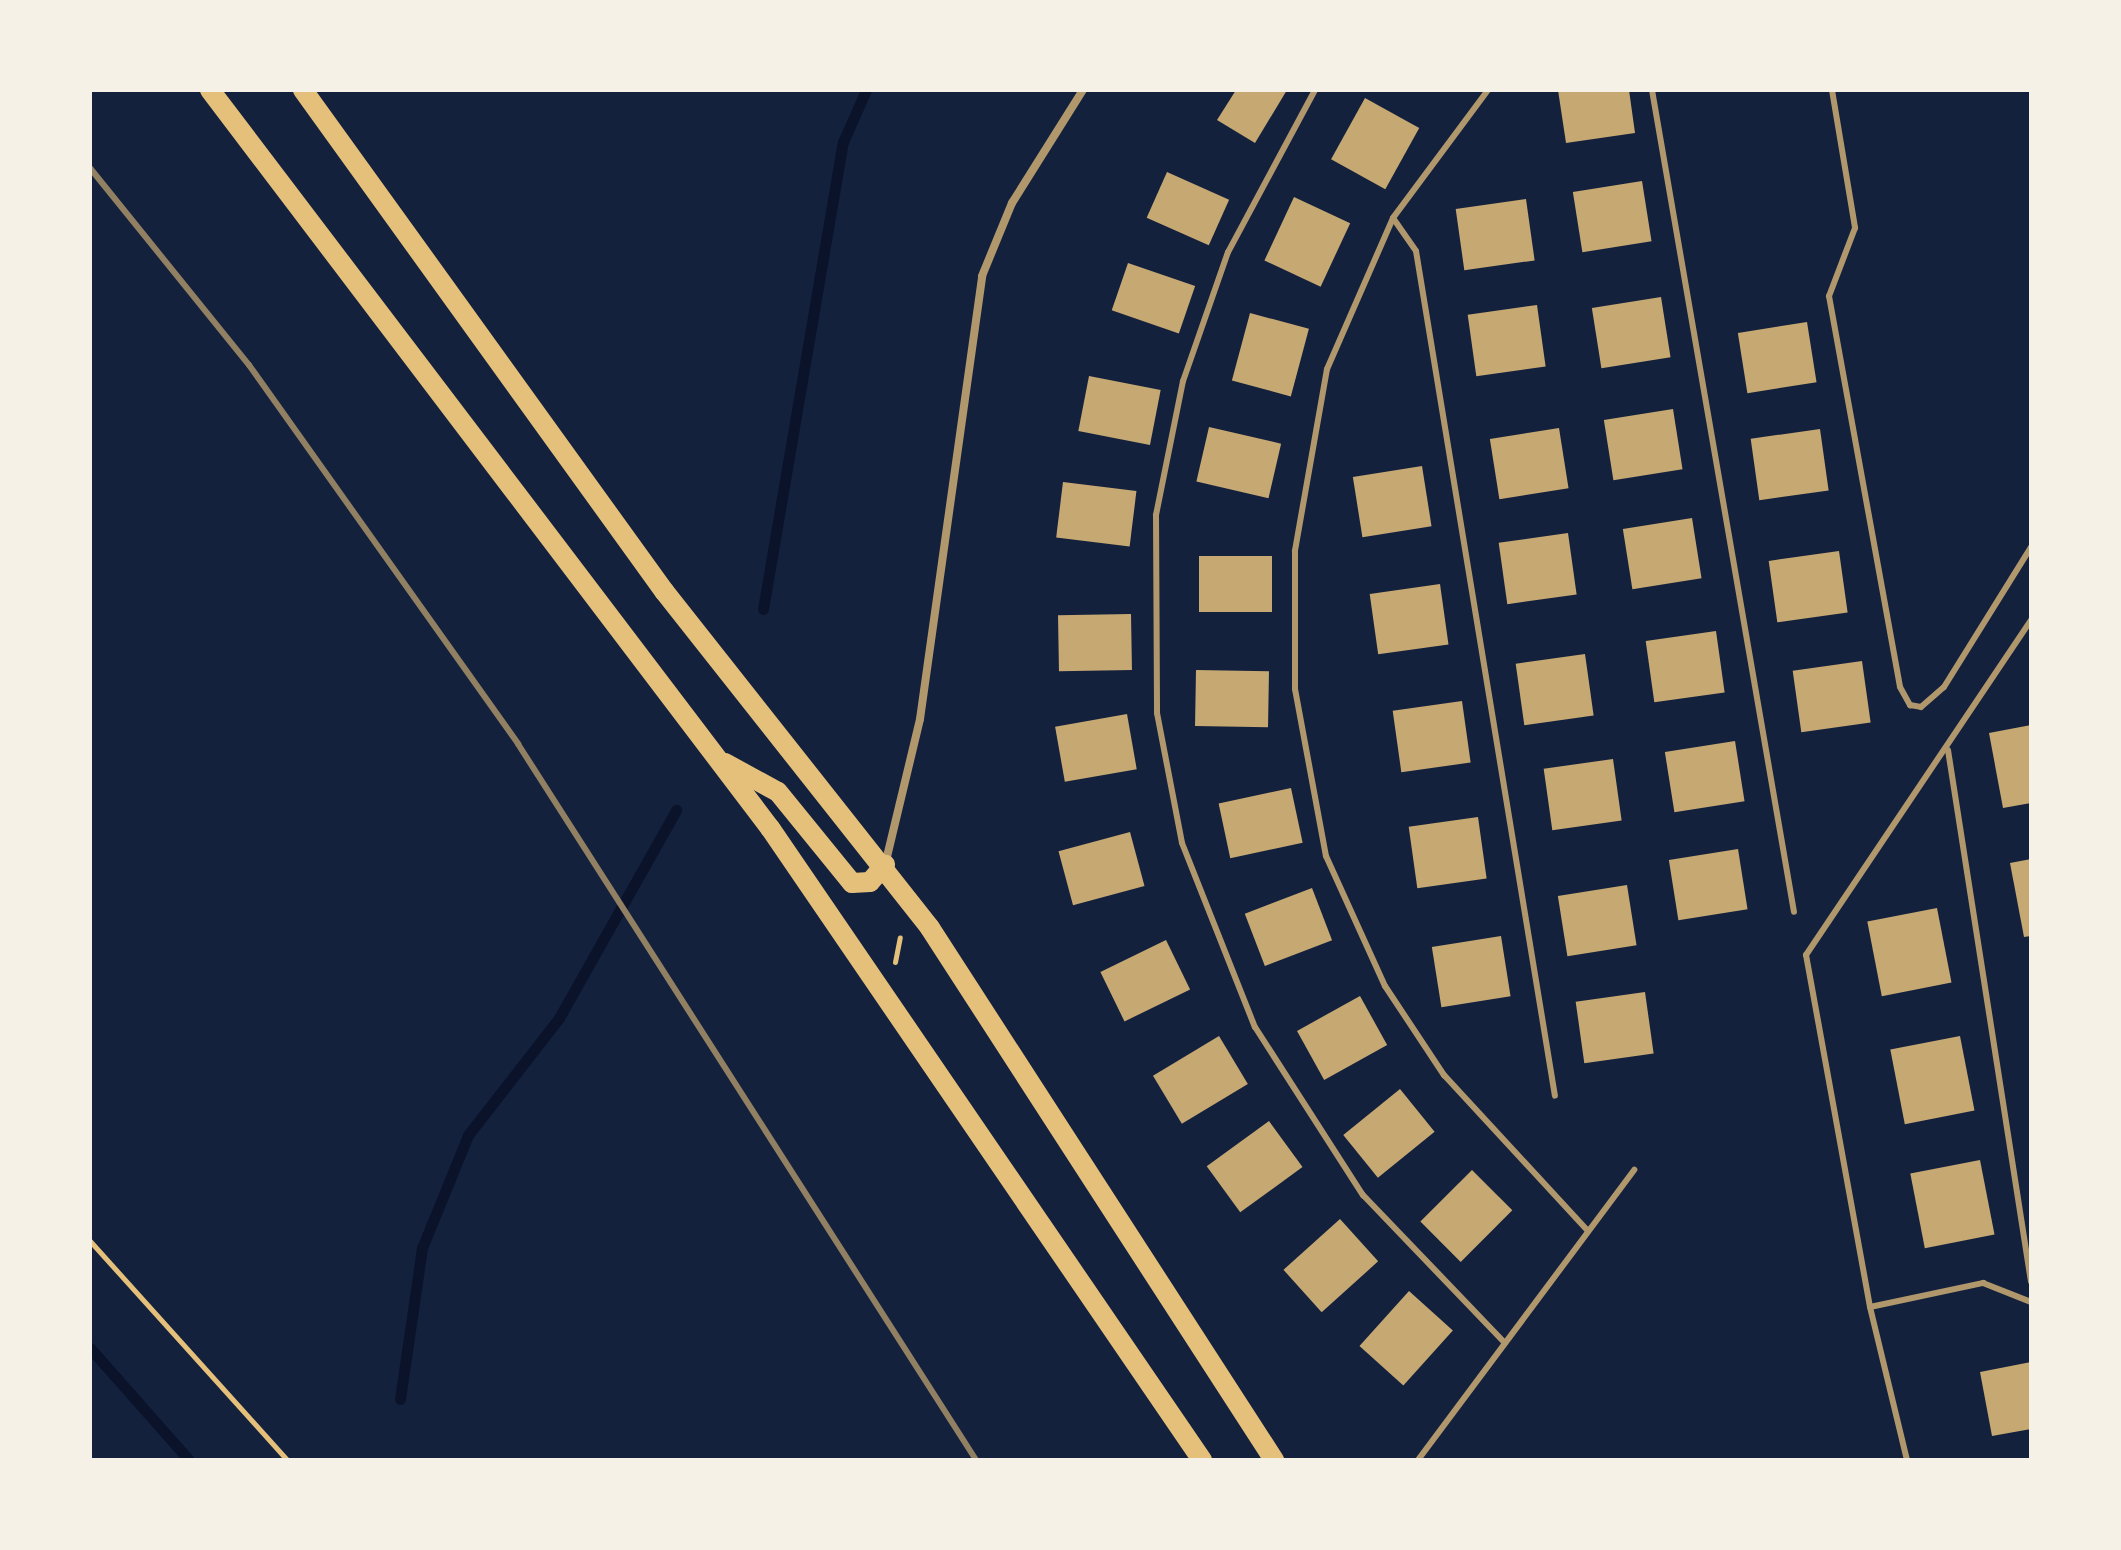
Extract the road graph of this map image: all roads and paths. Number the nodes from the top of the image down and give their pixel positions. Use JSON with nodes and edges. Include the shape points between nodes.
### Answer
{"nodes":[{"id":1,"x":210,"y":90,"type":"edge"},
{"id":2,"x":303,"y":90,"type":"edge"},
{"id":3,"x":1083,"y":90,"type":"edge"},
{"id":4,"x":1315,"y":90,"type":"edge"},
{"id":5,"x":1488,"y":90,"type":"edge"},
{"id":6,"x":1652,"y":90,"type":"edge"},
{"id":7,"x":1832,"y":90,"type":"edge"},
{"id":8,"x":1393,"y":218,"type":"junction"},
{"id":9,"x":2031,"y":547,"type":"edge"},
{"id":10,"x":2031,"y":620,"type":"edge"},
{"id":11,"x":1948,"y":750,"type":"junction"},
{"id":12,"x":721,"y":761,"type":"junction"},
{"id":13,"x":885,"y":865,"type":"junction"},
{"id":14,"x":1794,"y":912,"type":"dead end"},
{"id":15,"x":901,"y":932,"type":"dead end"},
{"id":16,"x":893,"y":971,"type":"dead end"},
{"id":17,"x":1555,"y":1096,"type":"dead end"},
{"id":18,"x":1634,"y":1170,"type":"dead end"},
{"id":19,"x":1588,"y":1231,"type":"junction"},
{"id":20,"x":90,"y":1241,"type":"edge"},
{"id":21,"x":2031,"y":1282,"type":"edge"},
{"id":22,"x":2031,"y":1302,"type":"edge"},
{"id":23,"x":1870,"y":1307,"type":"junction"},
{"id":24,"x":1505,"y":1343,"type":"junction"},
{"id":25,"x":287,"y":1460,"type":"edge"},
{"id":26,"x":1202,"y":1460,"type":"edge"},
{"id":27,"x":1274,"y":1460,"type":"edge"},
{"id":28,"x":1418,"y":1460,"type":"edge"},
{"id":29,"x":1907,"y":1460,"type":"edge"}],
"edges":[{"from":1,"to":12,"type":"main road"},
{"from":2,"to":13,"type":"main road","via":[[664,591]]},
{"from":3,"to":13,"type":"street","via":[[1012,203],[982,276],[920,719]]},
{"from":4,"to":24,"type":"lane","via":[[1228,252],[1183,381],[1156,515],[1157,713],[1182,843],[1255,1027],[1363,1195]]},
{"from":5,"to":8,"type":"lane"},
{"from":6,"to":14,"type":"lane"},
{"from":7,"to":9,"type":"lane","via":[[1855,228],[1829,296],[1900,687],[1910,705],[1921,707],[1944,687]]},
{"from":8,"to":17,"type":"lane","via":[[1416,251]]},
{"from":8,"to":19,"type":"lane","via":[[1327,369],[1304,482],[1292,620],[1309,787],[1343,900],[1413,1032],[1479,1117]]},
{"from":10,"to":11,"type":"lane"},
{"from":11,"to":21,"type":"lane"},
{"from":11,"to":23,"type":"lane","via":[[1806,955]]},
{"from":12,"to":13,"type":"main road","via":[[778,792],[852,883],[870,882]]},
{"from":12,"to":26,"type":"main road"},
{"from":13,"to":27,"type":"main road"},
{"from":15,"to":16,"type":"path"},
{"from":18,"to":19,"type":"lane"},
{"from":19,"to":24,"type":"lane"},
{"from":20,"to":25,"type":"path"},
{"from":22,"to":23,"type":"lane","via":[[1983,1283]]},
{"from":23,"to":29,"type":"lane"},
{"from":24,"to":28,"type":"lane"}]}
